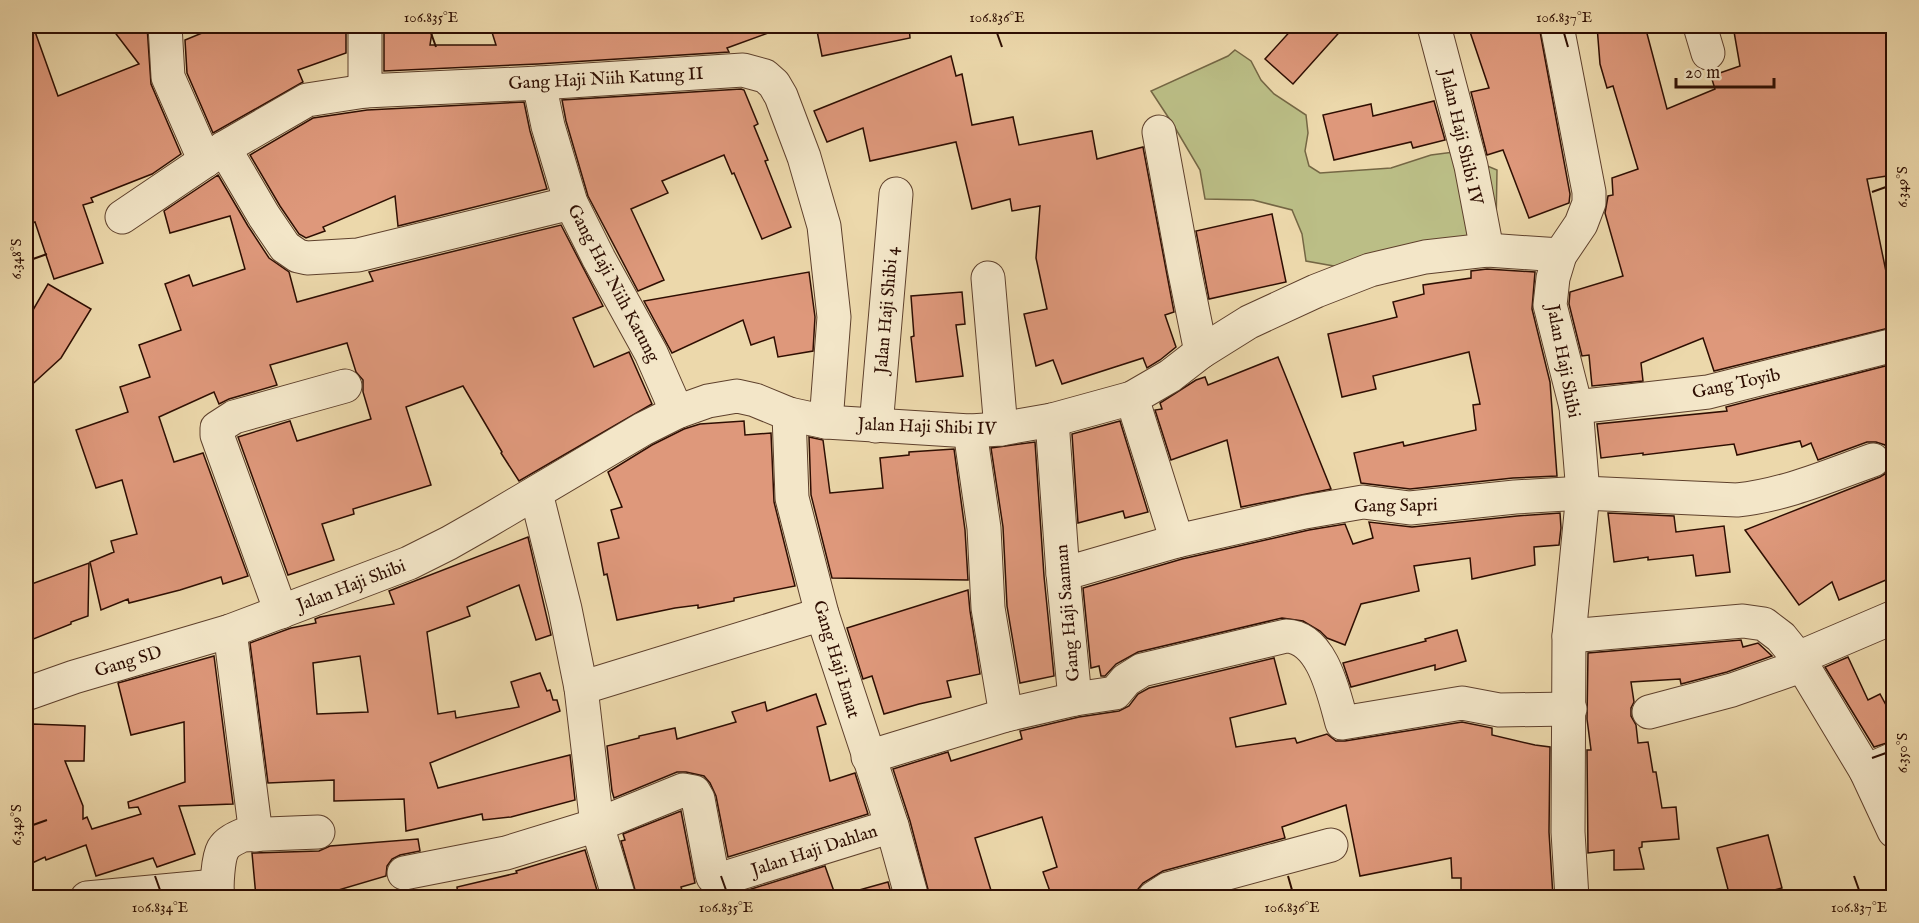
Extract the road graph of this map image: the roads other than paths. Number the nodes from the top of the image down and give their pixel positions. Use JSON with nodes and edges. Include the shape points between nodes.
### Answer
{"nodes":[{"id":1,"x":165,"y":26,"type":"edge"},
{"id":2,"x":365,"y":26,"type":"edge"},
{"id":3,"x":1434,"y":26,"type":"edge"},
{"id":4,"x":1557,"y":26,"type":"edge"},
{"id":5,"x":539,"y":83,"type":"junction"},
{"id":6,"x":365,"y":91,"type":"junction"},
{"id":7,"x":1159,"y":132,"type":"dead end"},
{"id":8,"x":214,"y":154,"type":"junction"},
{"id":9,"x":896,"y":194,"type":"dead end"},
{"id":10,"x":571,"y":203,"type":"junction"},
{"id":11,"x":122,"y":217,"type":"dead end"},
{"id":12,"x":1486,"y":250,"type":"junction"},
{"id":13,"x":1560,"y":255,"type":"junction"},
{"id":14,"x":988,"y":278,"type":"dead end"},
{"id":15,"x":1893,"y":345,"type":"edge"},
{"id":16,"x":1201,"y":352,"type":"junction"},
{"id":17,"x":345,"y":386,"type":"dead end"},
{"id":18,"x":1132,"y":398,"type":"junction"},
{"id":19,"x":1576,"y":407,"type":"junction"},
{"id":20,"x":677,"y":412,"type":"junction"},
{"id":21,"x":789,"y":414,"type":"junction"},
{"id":22,"x":1052,"y":420,"type":"junction"},
{"id":23,"x":826,"y":422,"type":"junction"},
{"id":24,"x":876,"y":426,"type":"junction"},
{"id":25,"x":986,"y":430,"type":"junction"},
{"id":26,"x":1873,"y":460,"type":"dead end"},
{"id":27,"x":536,"y":493,"type":"junction"},
{"id":28,"x":1582,"y":493,"type":"junction"},
{"id":29,"x":1177,"y":541,"type":"junction"},
{"id":30,"x":1063,"y":574,"type":"junction"},
{"id":31,"x":281,"y":612,"type":"junction"},
{"id":32,"x":822,"y":614,"type":"junction"},
{"id":33,"x":1893,"y":616,"type":"edge"},
{"id":34,"x":230,"y":630,"type":"junction"},
{"id":35,"x":1569,"y":636,"type":"junction"},
{"id":36,"x":1799,"y":662,"type":"junction"},
{"id":37,"x":581,"y":688,"type":"junction"},
{"id":38,"x":26,"y":694,"type":"edge"},
{"id":39,"x":1075,"y":699,"type":"junction"},
{"id":40,"x":1570,"y":709,"type":"junction"},
{"id":41,"x":1649,"y":712,"type":"dead end"},
{"id":42,"x":1006,"y":715,"type":"junction"},
{"id":43,"x":868,"y":757,"type":"junction"},
{"id":44,"x":1880,"y":765,"type":"edge"},
{"id":45,"x":597,"y":825,"type":"junction"},
{"id":46,"x":891,"y":826,"type":"junction"},
{"id":47,"x":1893,"y":831,"type":"edge"},
{"id":48,"x":318,"y":832,"type":"dead end"},
{"id":49,"x":256,"y":835,"type":"junction"},
{"id":50,"x":1331,"y":845,"type":"dead end"},
{"id":51,"x":404,"y":873,"type":"dead end"},
{"id":52,"x":217,"y":892,"type":"edge"},
{"id":53,"x":87,"y":897,"type":"edge"},
{"id":54,"x":619,"y":897,"type":"edge"},
{"id":55,"x":912,"y":897,"type":"edge"},
{"id":56,"x":1154,"y":897,"type":"edge"},
{"id":57,"x":1572,"y":897,"type":"edge"}],
"edges":[{"from":1,"to":8,"type":"street","via":[[168,77]]},
{"from":2,"to":6,"type":"street"},
{"from":3,"to":12,"type":"street","name":"Jalan Haji Shibi IV","via":[[1471,166]]},
{"from":4,"to":13,"type":"street","name":"Jalan Haji Shibi","via":[[1589,192],[1581,224]]},
{"from":5,"to":6,"type":"street","name":"Gang Haji Niih Katung II"},
{"from":5,"to":10,"type":"street","name":"Gang Haji Niih Katung"},
{"from":5,"to":23,"type":"street","name":"Gang Haji Niih Katung II","via":[[743,70],[765,76],[774,84],[804,157],[824,226],[834,317]]},
{"from":6,"to":8,"type":"street","name":"Gang Haji Niih Katung II","via":[[307,100]]},
{"from":7,"to":16,"type":"street"},
{"from":8,"to":10,"type":"street","via":[[285,247],[307,258],[358,255]]},
{"from":8,"to":11,"type":"street","name":"Gang Haji Niih Katung II"},
{"from":9,"to":24,"type":"street","name":"Jalan Haji Shibi 4"},
{"from":10,"to":20,"type":"street","name":"Gang Haji Niih Katung","via":[[651,353]]},
{"from":12,"to":13,"type":"street","name":"Jalan Haji Shibi IV"},
{"from":12,"to":16,"type":"street","name":"Jalan Haji Shibi IV","via":[[1425,257],[1370,270],[1249,322]]},
{"from":13,"to":19,"type":"street","name":"Jalan Haji Shibi","via":[[1550,305]]},
{"from":14,"to":25,"type":"street"},
{"from":15,"to":19,"type":"street","name":"Gang Toyib","via":[[1708,392]]},
{"from":16,"to":18,"type":"street","name":"Jalan Haji Shibi IV"},
{"from":17,"to":31,"type":"street","name":"Jalan Haji Shibi","via":[[234,417],[217,428]]},
{"from":18,"to":22,"type":"street","name":"Jalan Haji Shibi IV"},
{"from":18,"to":29,"type":"street"},
{"from":19,"to":28,"type":"street","name":"Jalan Haji Shibi"},
{"from":20,"to":21,"type":"street","name":"Jalan Haji Shibi IV","via":[[737,396],[755,399]]},
{"from":20,"to":27,"type":"street","name":"Jalan Haji Shibi IV"},
{"from":21,"to":23,"type":"street","name":"Jalan Haji Shibi IV"},
{"from":21,"to":32,"type":"street","name":"Gang Haji Emat","via":[[792,498]]},
{"from":22,"to":25,"type":"street","name":"Jalan Haji Shibi IV"},
{"from":22,"to":30,"type":"street","name":"Gang Haji Saaman"},
{"from":23,"to":24,"type":"street","name":"Jalan Haji Shibi IV"},
{"from":24,"to":25,"type":"street","name":"Jalan Haji Shibi IV"},
{"from":25,"to":42,"type":"street","via":[[984,528],[988,608]]},
{"from":26,"to":28,"type":"street","name":"Gang Sapri","via":[[1785,492],[1737,500]]},
{"from":27,"to":31,"type":"street","name":"Jalan Haji Shibi","via":[[409,563]]},
{"from":27,"to":37,"type":"street"},
{"from":28,"to":29,"type":"street","name":"Gang Sapri","via":[[1410,508],[1363,502]]},
{"from":28,"to":35,"type":"street","name":"Jalan Haji Shibi"},
{"from":29,"to":30,"type":"street","name":"Gang Sapri"},
{"from":30,"to":39,"type":"street","name":"Gang Haji Saaman"},
{"from":31,"to":34,"type":"street","name":"Gang SD"},
{"from":32,"to":37,"type":"street"},
{"from":32,"to":43,"type":"street","name":"Gang Haji Emat"},
{"from":33,"to":36,"type":"street"},
{"from":34,"to":38,"type":"street","name":"Gang SD"},
{"from":34,"to":49,"type":"street"},
{"from":35,"to":36,"type":"street","via":[[1743,621],[1764,624],[1781,638]]},
{"from":35,"to":40,"type":"street","name":"Jalan Haji Shibi"},
{"from":36,"to":41,"type":"street","via":[[1759,682]]},
{"from":36,"to":44,"type":"street"},
{"from":37,"to":45,"type":"street"},
{"from":39,"to":40,"type":"street","via":[[1115,693],[1142,670],[1286,636],[1298,637],[1319,658],[1342,723],[1462,703],[1499,710]]},
{"from":39,"to":42,"type":"street","name":"Gang Haji Saaman"},
{"from":40,"to":57,"type":"street","name":"Jalan Haji Shibi","via":[[1568,832]]},
{"from":42,"to":43,"type":"street","name":"Gang Haji Saaman"},
{"from":43,"to":46,"type":"street","name":"Gang Haji Emat"},
{"from":44,"to":47,"type":"street"},
{"from":45,"to":46,"type":"street","name":"Jalan Haji Dahlan","via":[[683,790],[694,792],[712,874],[718,880]]},
{"from":45,"to":51,"type":"street","via":[[507,854]]},
{"from":45,"to":54,"type":"street"},
{"from":46,"to":55,"type":"street","name":"Gang Haji Emat"},
{"from":48,"to":49,"type":"street"},
{"from":49,"to":52,"type":"street","via":[[233,839],[223,849]]},
{"from":50,"to":56,"type":"street","via":[[1168,889]]},
{"from":52,"to":53,"type":"street"}]}
